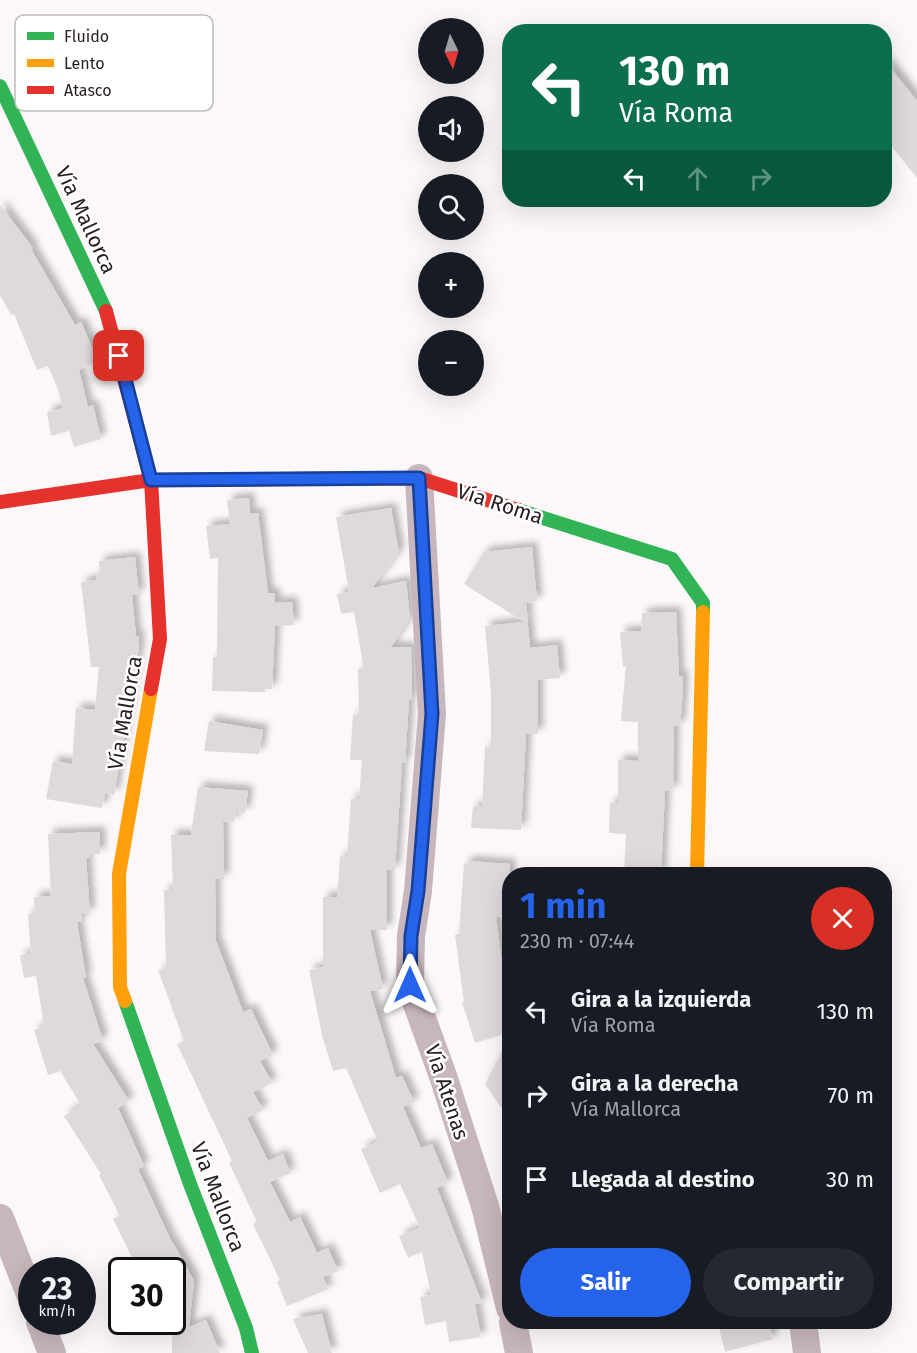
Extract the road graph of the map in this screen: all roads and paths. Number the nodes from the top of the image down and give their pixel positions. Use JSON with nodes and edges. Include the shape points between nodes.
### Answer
{"nodes":[{"id":1,"x":0,"y":86,"type":"edge"},
{"id":2,"x":419,"y":478,"type":"junction"},
{"id":3,"x":151,"y":480,"type":"junction"},
{"id":4,"x":0,"y":502,"type":"edge"},
{"id":5,"x":697,"y":867,"type":"edge"},
{"id":6,"x":0,"y":1218,"type":"edge"},
{"id":7,"x":18,"y":1264,"type":"edge"},
{"id":8,"x":502,"y":1277,"type":"edge"},
{"id":9,"x":514,"y":1329,"type":"edge"},
{"id":10,"x":803,"y":1329,"type":"edge"},
{"id":11,"x":45,"y":1335,"type":"edge"},
{"id":12,"x":52,"y":1353,"type":"edge"},
{"id":13,"x":252,"y":1353,"type":"edge"},
{"id":14,"x":519,"y":1353,"type":"edge"},
{"id":15,"x":807,"y":1353,"type":"edge"}],
"edges":[{"from":1,"to":3,"type":"street","name":"Vía Mallorca","via":[[108,315]]},
{"from":2,"to":3,"type":"street","name":"Vía Roma"},
{"from":2,"to":5,"type":"street","name":"Vía Roma","via":[[672,559],[703,603]]},
{"from":2,"to":8,"type":"street","name":"Vía Atenas","via":[[432,714],[410,985],[443,1076]]},
{"from":3,"to":4,"type":"street","name":"Vía Roma"},
{"from":3,"to":13,"type":"street","name":"Vía Mallorca","via":[[159,639],[119,874],[120,987]]},
{"from":6,"to":7,"type":"street"},
{"from":9,"to":14,"type":"street"},
{"from":10,"to":15,"type":"street"},
{"from":11,"to":12,"type":"street"}]}
